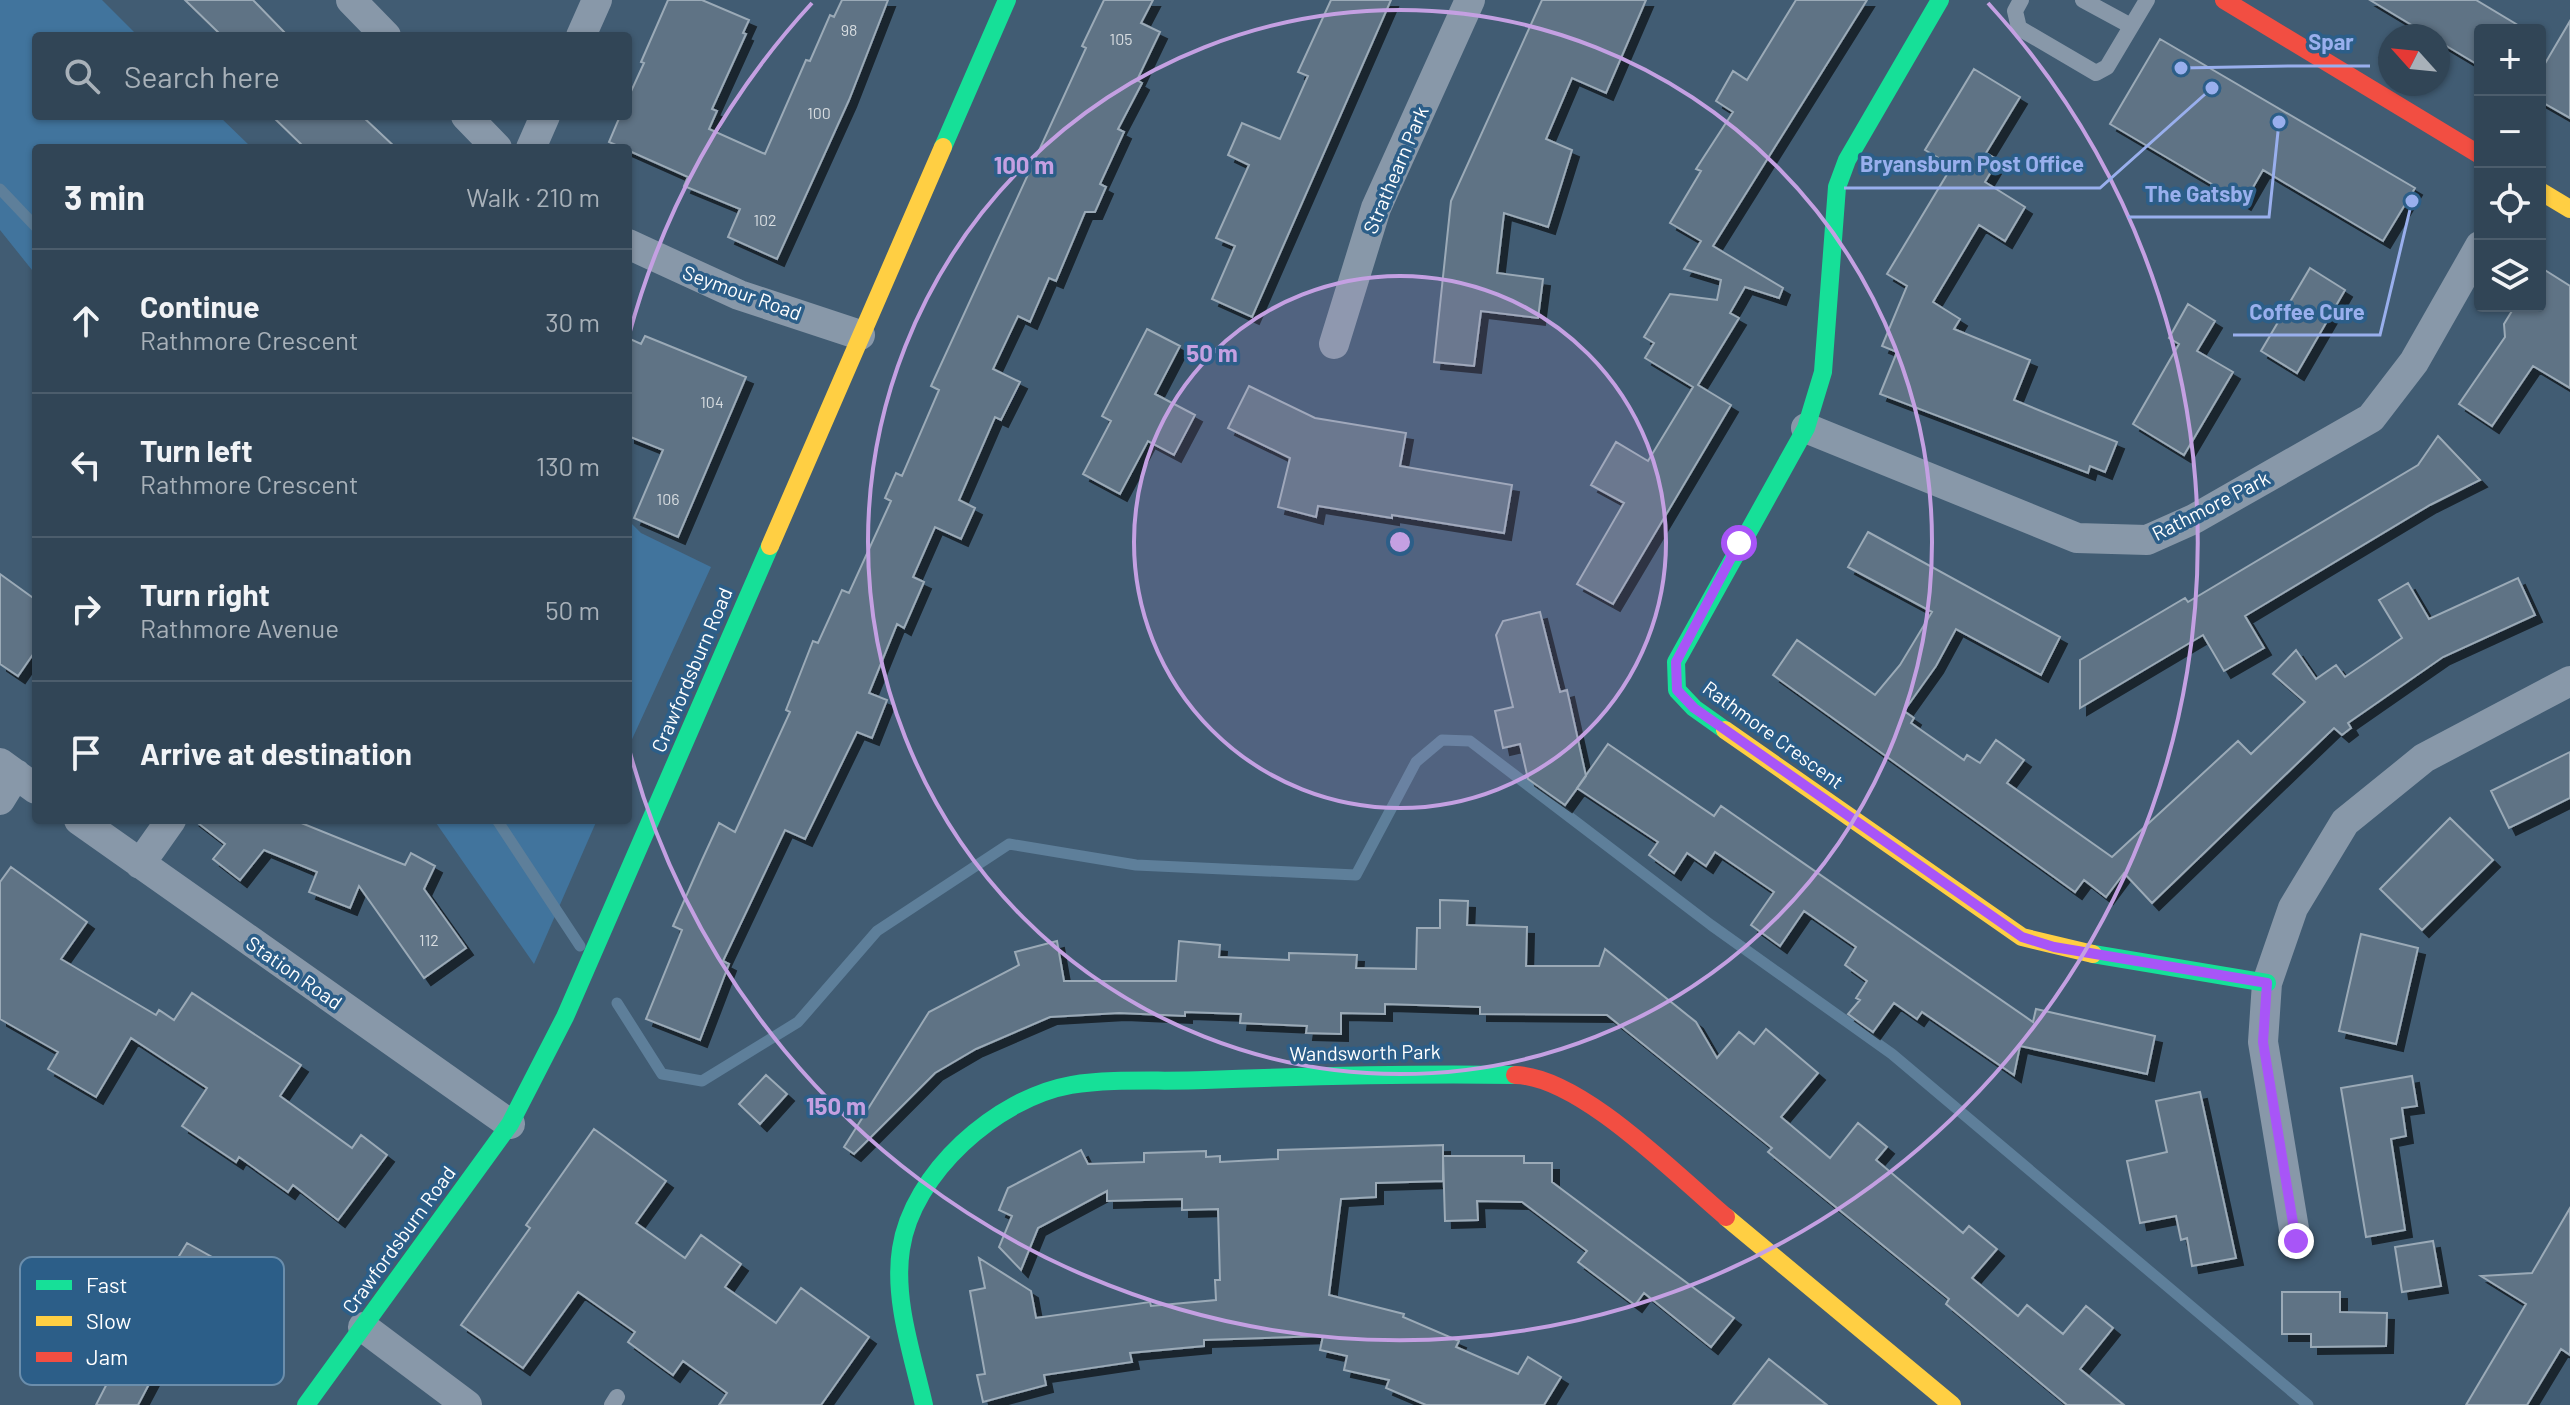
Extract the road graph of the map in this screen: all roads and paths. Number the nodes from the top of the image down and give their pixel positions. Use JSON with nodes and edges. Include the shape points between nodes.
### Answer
{"nodes":[{"id":1,"x":351,"y":0,"type":"edge"},
{"id":2,"x":597,"y":0,"type":"edge"},
{"id":3,"x":1007,"y":0,"type":"edge"},
{"id":4,"x":1470,"y":0,"type":"edge"},
{"id":5,"x":1940,"y":0,"type":"edge"},
{"id":6,"x":2021,"y":0,"type":"edge"},
{"id":7,"x":2083,"y":0,"type":"edge"},
{"id":8,"x":2147,"y":0,"type":"edge"},
{"id":9,"x":2224,"y":0,"type":"edge"},
{"id":10,"x":2131,"y":26,"type":"junction"},
{"id":11,"x":382,"y":32,"type":"edge"},
{"id":12,"x":583,"y":32,"type":"edge"},
{"id":13,"x":470,"y":120,"type":"edge"},
{"id":14,"x":543,"y":120,"type":"edge"},
{"id":15,"x":493,"y":144,"type":"edge"},
{"id":16,"x":533,"y":144,"type":"edge"},
{"id":17,"x":2474,"y":151,"type":"edge"},
{"id":18,"x":2546,"y":195,"type":"edge"},
{"id":19,"x":2570,"y":209,"type":"edge"},
{"id":20,"x":632,"y":246,"type":"edge"},
{"id":21,"x":2474,"y":257,"type":"edge"},
{"id":22,"x":860,"y":335,"type":"junction"},
{"id":23,"x":1334,"y":344,"type":"dead end"},
{"id":24,"x":1806,"y":428,"type":"junction"},
{"id":25,"x":2570,"y":681,"type":"edge"},
{"id":26,"x":17,"y":775,"type":"edge"},
{"id":27,"x":0,"y":800,"type":"edge"},
{"id":28,"x":85,"y":824,"type":"edge"},
{"id":29,"x":168,"y":824,"type":"edge"},
{"id":30,"x":140,"y":864,"type":"junction"},
{"id":31,"x":2267,"y":983,"type":"junction"},
{"id":32,"x":510,"y":1124,"type":"junction"},
{"id":33,"x":2296,"y":1241,"type":"dead end"},
{"id":34,"x":363,"y":1327,"type":"junction"},
{"id":35,"x":306,"y":1405,"type":"edge"},
{"id":36,"x":467,"y":1405,"type":"edge"},
{"id":37,"x":924,"y":1405,"type":"edge"},
{"id":38,"x":1952,"y":1405,"type":"edge"}],
"edges":[{"from":1,"to":11,"type":"street"},
{"from":2,"to":12,"type":"street"},
{"from":3,"to":22,"type":"street","name":"Crawfordsburn Road"},
{"from":4,"to":23,"type":"street","name":"Strathearn Park","via":[[1376,208]]},
{"from":5,"to":24,"type":"street","name":"Rathmore Crescent","via":[[1847,160],[1837,187],[1823,372]]},
{"from":6,"to":10,"type":"lane","via":[[2015,11],[2019,28],[2096,73],[2107,67]]},
{"from":7,"to":10,"type":"lane"},
{"from":8,"to":10,"type":"lane"},
{"from":9,"to":17,"type":"street"},
{"from":13,"to":15,"type":"street"},
{"from":14,"to":16,"type":"street"},
{"from":18,"to":19,"type":"street"},
{"from":20,"to":22,"type":"street","name":"Seymour Road","via":[[739,295]]},
{"from":21,"to":24,"type":"street","name":"Rathmore Park","via":[[2414,362],[2371,418],[2194,519],[2147,540],[2077,538]]},
{"from":22,"to":32,"type":"street","name":"Crawfordsburn Road","via":[[565,1017]]},
{"from":24,"to":31,"type":"street","name":"Rathmore Crescent","via":[[1687,639],[1676,662],[1677,690],[1694,708],[2022,937]]},
{"from":25,"to":31,"type":"street","via":[[2424,758],[2345,822],[2293,908]]},
{"from":26,"to":27,"type":"street"},
{"from":28,"to":30,"type":"street","name":"Station Road"},
{"from":29,"to":30,"type":"street"},
{"from":30,"to":32,"type":"street","name":"Station Road"},
{"from":31,"to":33,"type":"street","via":[[2263,1042]]},
{"from":32,"to":34,"type":"street","name":"Crawfordsburn Road"},
{"from":34,"to":35,"type":"street","name":"Crawfordsburn Road"},
{"from":34,"to":36,"type":"street"},
{"from":37,"to":38,"type":"street","name":"Wandsworth Park","via":[[899,1279],[900,1251],[930,1181],[953,1148],[984,1122],[1021,1100],[1071,1085],[1397,1073],[1532,1075],[1585,1099]]}]}
